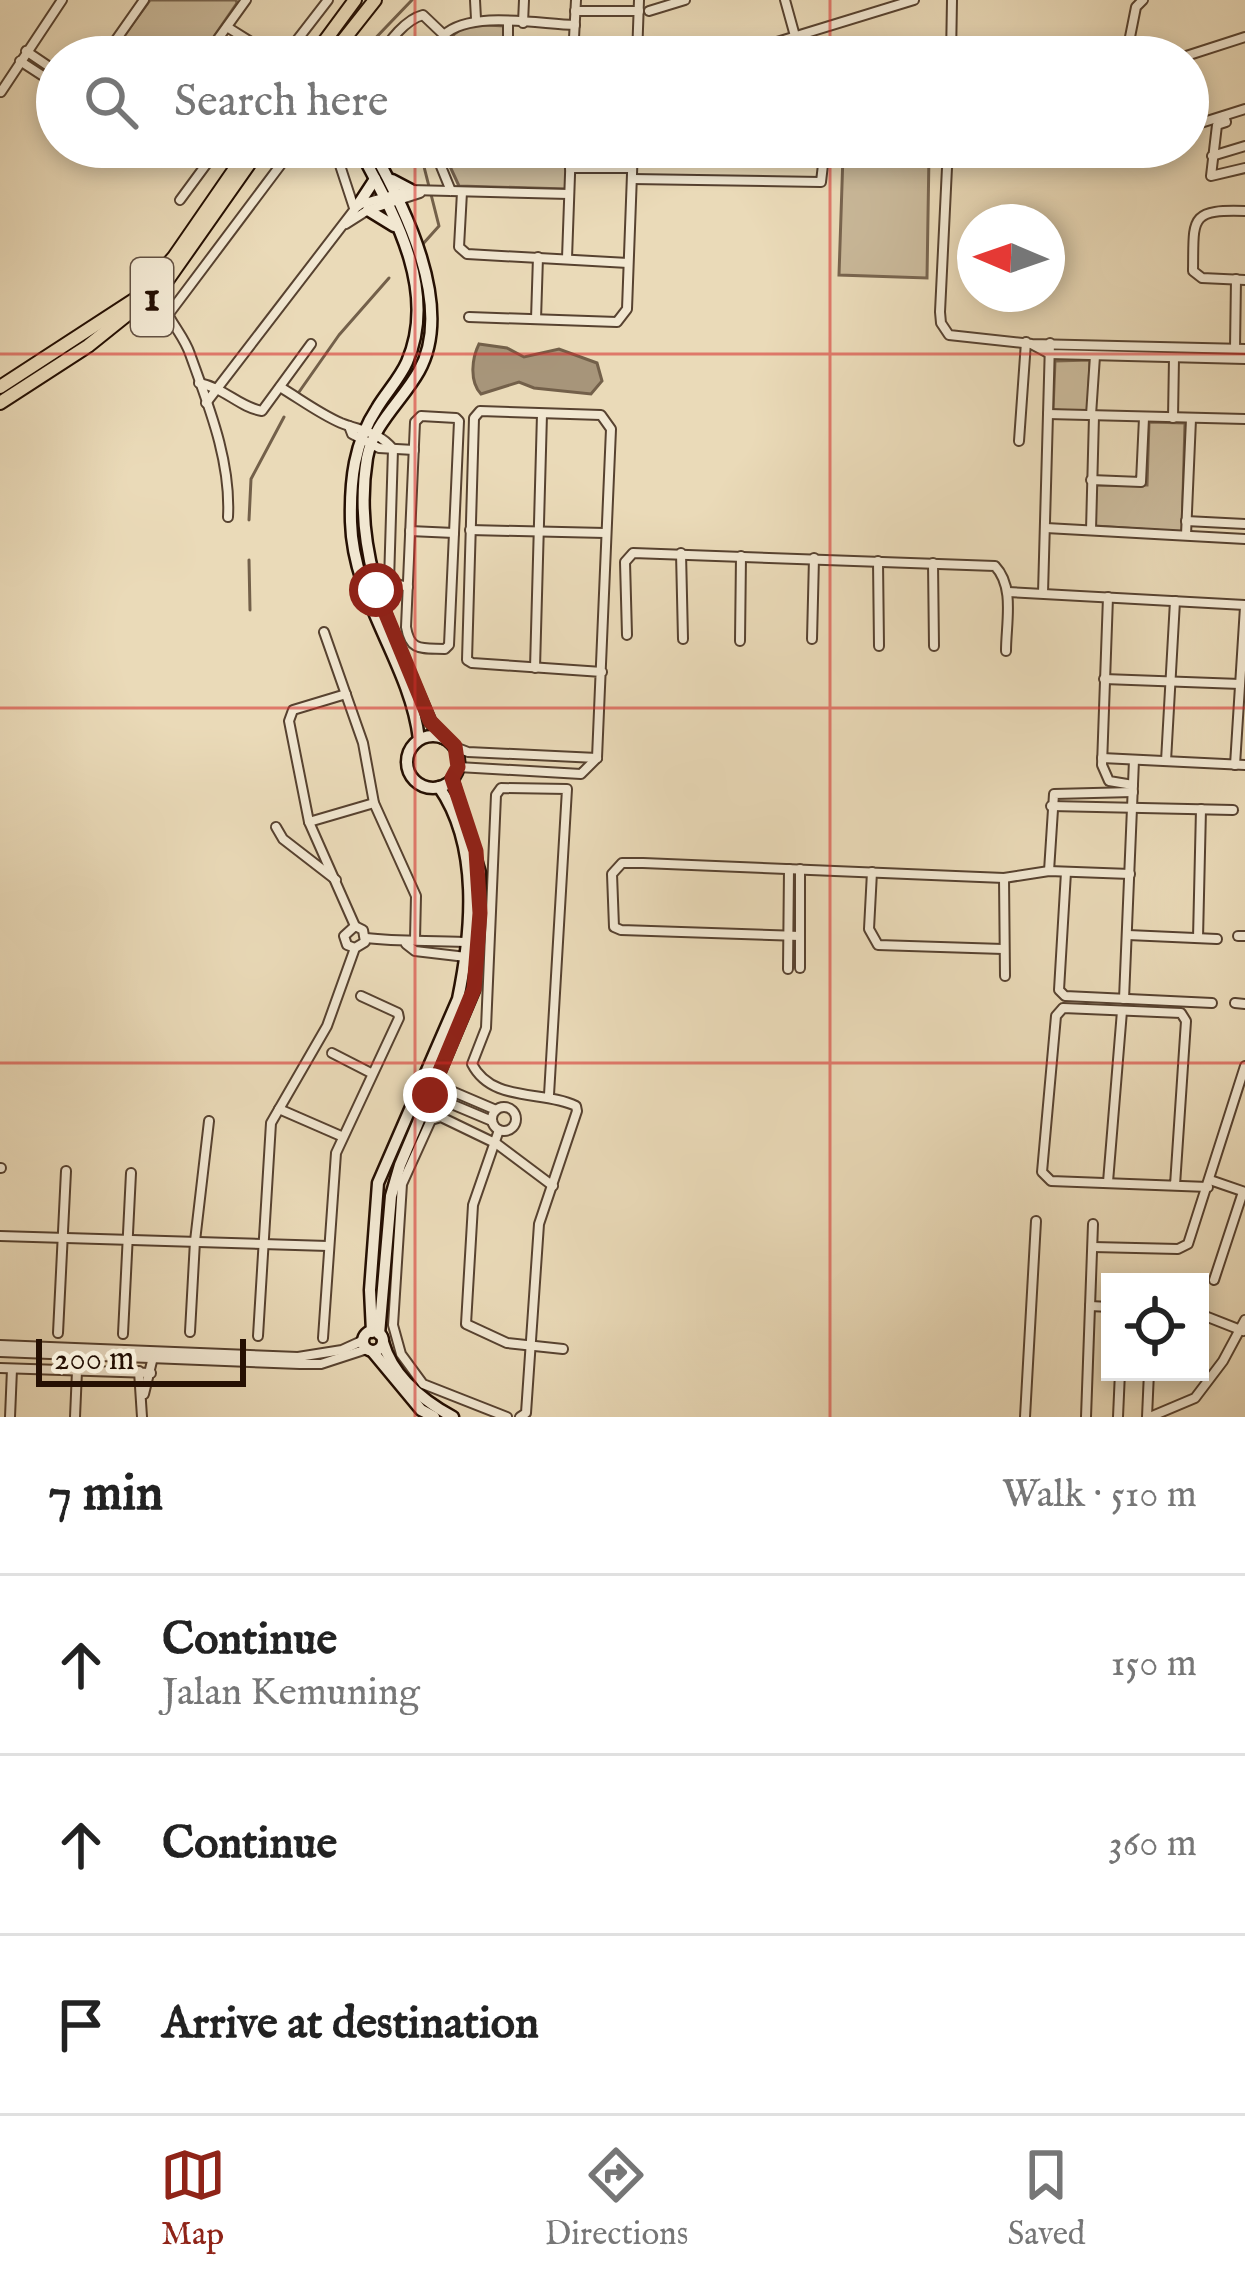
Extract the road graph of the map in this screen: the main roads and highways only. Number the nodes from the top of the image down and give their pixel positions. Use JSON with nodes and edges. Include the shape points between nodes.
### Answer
{"nodes":[{"id":1,"x":356,"y":0,"type":"edge"},
{"id":2,"x":375,"y":0,"type":"edge"},
{"id":3,"x":329,"y":36,"type":"edge"},
{"id":4,"x":350,"y":36,"type":"edge"},
{"id":5,"x":235,"y":168,"type":"edge"},
{"id":6,"x":246,"y":168,"type":"edge"},
{"id":7,"x":0,"y":388,"type":"edge"},
{"id":8,"x":0,"y":403,"type":"edge"}],
"edges":[{"from":1,"to":3,"type":"main road"},
{"from":2,"to":4,"type":"main road"},
{"from":5,"to":7,"type":"main road","number":"1","via":[[140,296]]},
{"from":6,"to":8,"type":"main road","number":"1","via":[[164,285]]}]}
